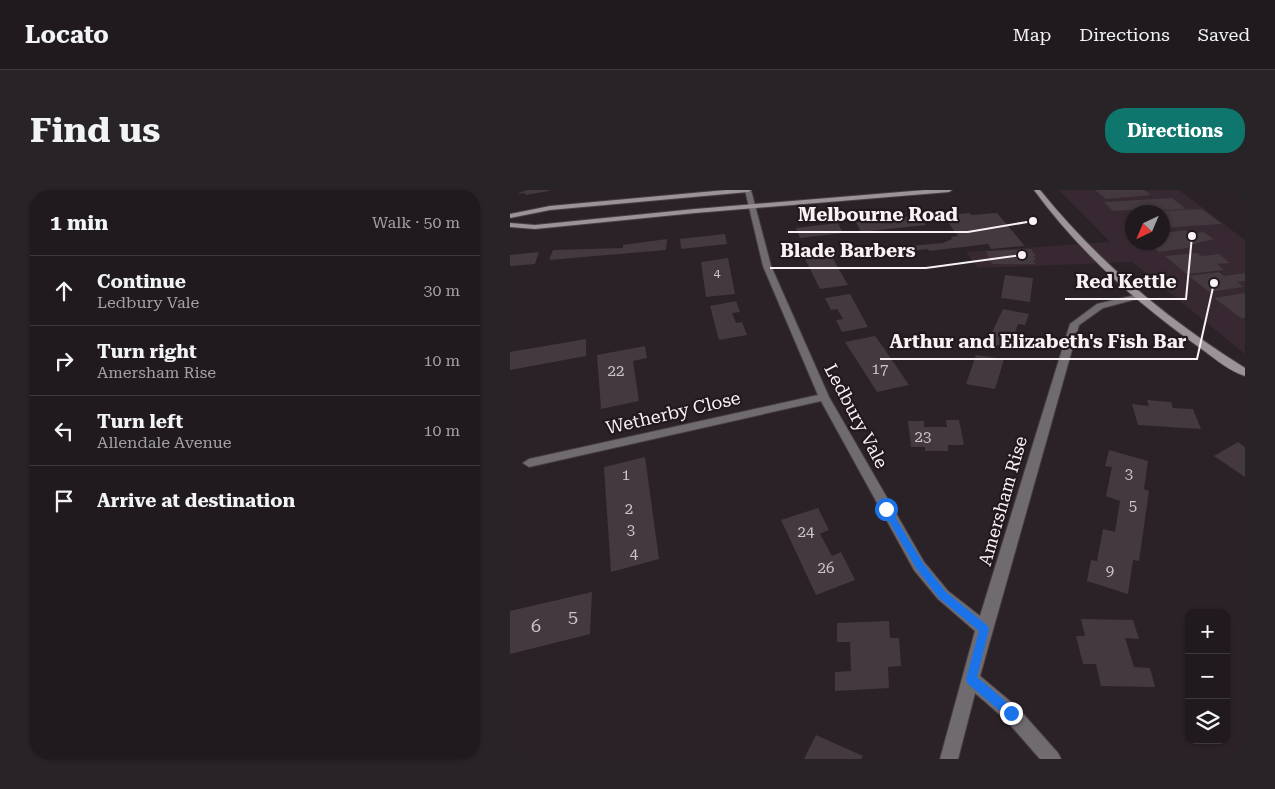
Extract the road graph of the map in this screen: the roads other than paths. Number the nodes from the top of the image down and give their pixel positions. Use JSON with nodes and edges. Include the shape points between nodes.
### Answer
{"nodes":[{"id":1,"x":748,"y":190,"type":"edge"},
{"id":2,"x":949,"y":190,"type":"edge"},
{"id":3,"x":1037,"y":190,"type":"edge"},
{"id":4,"x":752,"y":207,"type":"junction"},
{"id":5,"x":510,"y":216,"type":"edge"},
{"id":6,"x":510,"y":225,"type":"edge"},
{"id":7,"x":1140,"y":297,"type":"junction"},
{"id":8,"x":1245,"y":372,"type":"edge"},
{"id":9,"x":824,"y":397,"type":"junction"},
{"id":10,"x":530,"y":463,"type":"dead end"},
{"id":11,"x":984,"y":629,"type":"junction"},
{"id":12,"x":971,"y":679,"type":"junction"},
{"id":13,"x":949,"y":759,"type":"edge"},
{"id":14,"x":1052,"y":759,"type":"edge"}],
"edges":[{"from":1,"to":4,"type":"street","name":"Ledbury Vale"},
{"from":1,"to":5,"type":"street","via":[[550,208]]},
{"from":2,"to":4,"type":"street"},
{"from":3,"to":7,"type":"street","via":[[1098,260]]},
{"from":4,"to":6,"type":"street","via":[[535,227]]},
{"from":4,"to":9,"type":"street","name":"Ledbury Vale","via":[[767,266]]},
{"from":7,"to":8,"type":"street","via":[[1184,332]]},
{"from":7,"to":11,"type":"street","name":"Amersham Rise","via":[[1100,306],[1075,324]]},
{"from":9,"to":10,"type":"street","name":"Wetherby Close"},
{"from":9,"to":11,"type":"street","name":"Ledbury Vale","via":[[919,566],[943,595]]},
{"from":11,"to":12,"type":"street","name":"Amersham Rise"},
{"from":12,"to":13,"type":"street","name":"Amersham Rise"},
{"from":12,"to":14,"type":"street","via":[[1011,713]]}]}
